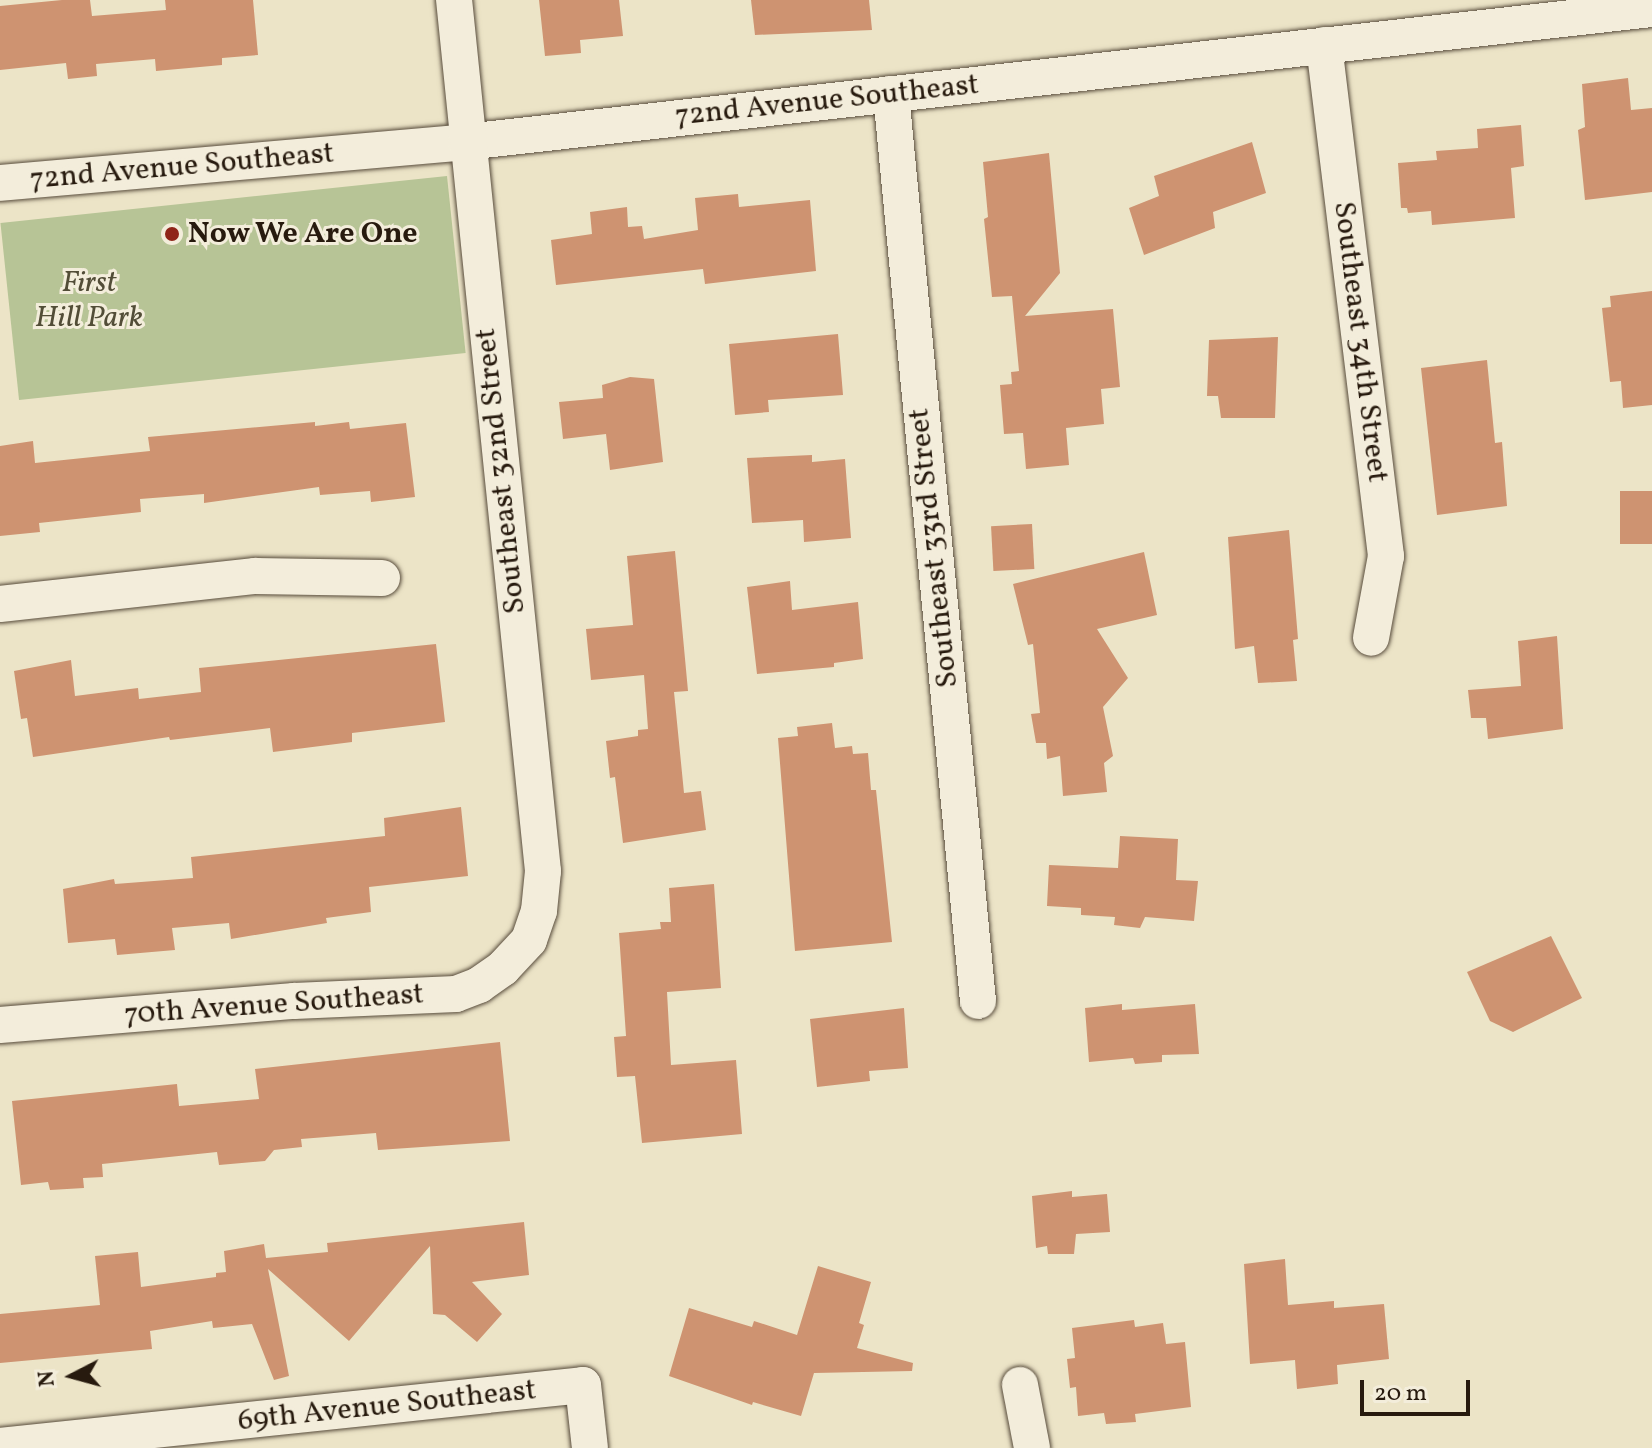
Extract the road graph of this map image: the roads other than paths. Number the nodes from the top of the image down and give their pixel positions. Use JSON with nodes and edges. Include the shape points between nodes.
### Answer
{"nodes":[{"id":1,"x":454,"y":0,"type":"edge"},
{"id":2,"x":1584,"y":8,"type":"edge"},
{"id":3,"x":1652,"y":9,"type":"edge"},
{"id":4,"x":1324,"y":45,"type":"junction"},
{"id":5,"x":891,"y":94,"type":"junction"},
{"id":6,"x":466,"y":142,"type":"junction"},
{"id":7,"x":0,"y":183,"type":"edge"},
{"id":8,"x":382,"y":578,"type":"dead end"},
{"id":9,"x":0,"y":604,"type":"edge"},
{"id":10,"x":1371,"y":638,"type":"dead end"},
{"id":11,"x":529,"y":940,"type":"joint"},
{"id":12,"x":978,"y":1001,"type":"dead end"},
{"id":13,"x":0,"y":1025,"type":"edge"},
{"id":14,"x":1020,"y":1385,"type":"dead end"},
{"id":15,"x":0,"y":1446,"type":"edge"},
{"id":16,"x":590,"y":1448,"type":"edge"},
{"id":17,"x":1032,"y":1448,"type":"edge"}],
"edges":[{"from":1,"to":6,"type":"street","name":"Southeast 32nd Street"},
{"from":2,"to":3,"type":"street","name":"72nd Avenue Southeast"},
{"from":2,"to":4,"type":"street","name":"72nd Avenue Southeast"},
{"from":4,"to":5,"type":"street","name":"72nd Avenue Southeast"},
{"from":4,"to":10,"type":"street","name":"Southeast 34th Street","via":[[1386,556]]},
{"from":5,"to":6,"type":"street","name":"72nd Avenue Southeast"},
{"from":5,"to":12,"type":"street","name":"Southeast 33rd Street"},
{"from":6,"to":7,"type":"street","name":"72nd Avenue Southeast"},
{"from":6,"to":11,"type":"street","name":"Southeast 32nd Street","via":[[543,871],[539,911]]},
{"from":8,"to":9,"type":"street","via":[[255,576]]},
{"from":11,"to":13,"type":"street","name":"70th Avenue Southeast","via":[[491,977],[456,994],[201,1007]]},
{"from":14,"to":17,"type":"street"},
{"from":15,"to":16,"type":"street","name":"69th Avenue Southeast","via":[[583,1385]]}]}
